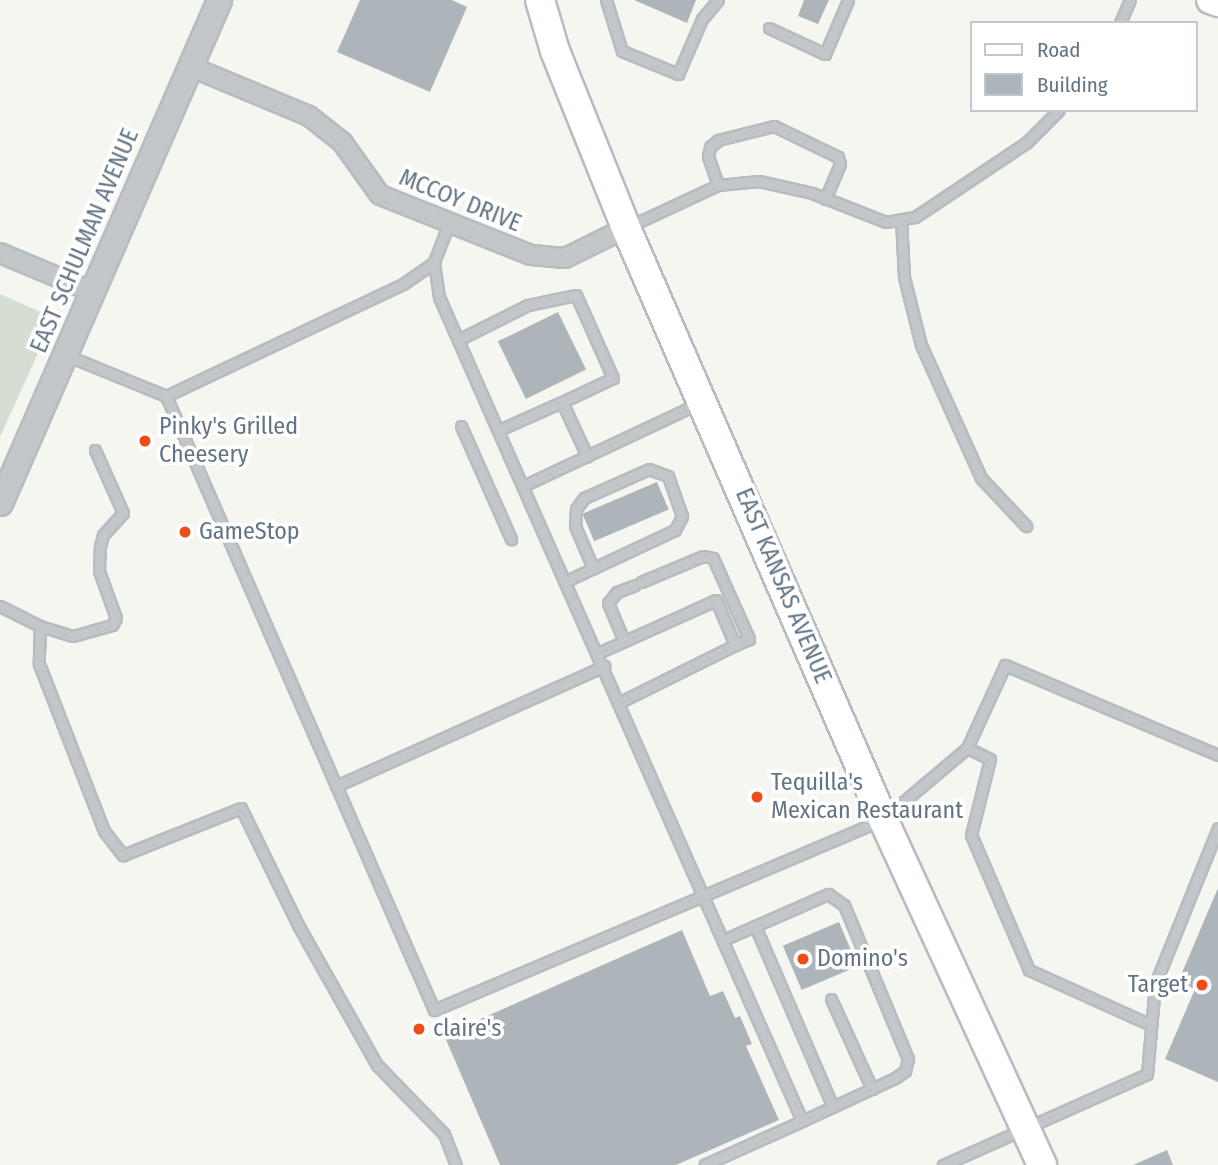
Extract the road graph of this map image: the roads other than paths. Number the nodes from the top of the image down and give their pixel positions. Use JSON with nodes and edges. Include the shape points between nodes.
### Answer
{"nodes":[{"id":1,"x":219,"y":0,"type":"edge"},
{"id":2,"x":540,"y":0,"type":"edge"},
{"id":3,"x":606,"y":0,"type":"edge"},
{"id":4,"x":718,"y":0,"type":"edge"},
{"id":5,"x":848,"y":0,"type":"edge"},
{"id":6,"x":1130,"y":0,"type":"edge"},
{"id":7,"x":1210,"y":0,"type":"edge"},
{"id":8,"x":1218,"y":4,"type":"edge"},
{"id":9,"x":1121,"y":21,"type":"edge"},
{"id":10,"x":769,"y":28,"type":"dead end"},
{"id":11,"x":189,"y":66,"type":"junction"},
{"id":12,"x":1057,"y":112,"type":"edge"},
{"id":13,"x":718,"y":185,"type":"junction"},
{"id":14,"x":825,"y":199,"type":"junction"},
{"id":15,"x":901,"y":219,"type":"junction"},
{"id":16,"x":449,"y":223,"type":"junction"},
{"id":17,"x":626,"y":228,"type":"junction"},
{"id":18,"x":0,"y":253,"type":"edge"},
{"id":19,"x":434,"y":262,"type":"junction"},
{"id":20,"x":91,"y":291,"type":"junction"},
{"id":21,"x":458,"y":340,"type":"junction"},
{"id":22,"x":64,"y":354,"type":"junction"},
{"id":23,"x":166,"y":396,"type":"junction"},
{"id":24,"x":702,"y":401,"type":"junction"},
{"id":25,"x":562,"y":402,"type":"junction"},
{"id":26,"x":461,"y":426,"type":"dead end"},
{"id":27,"x":499,"y":430,"type":"junction"},
{"id":28,"x":95,"y":450,"type":"dead end"},
{"id":29,"x":587,"y":456,"type":"junction"},
{"id":30,"x":523,"y":486,"type":"junction"},
{"id":31,"x":0,"y":503,"type":"edge"},
{"id":32,"x":1026,"y":526,"type":"dead end"},
{"id":33,"x":511,"y":539,"type":"dead end"},
{"id":34,"x":593,"y":568,"type":"junction"},
{"id":35,"x":566,"y":581,"type":"junction"},
{"id":36,"x":0,"y":607,"type":"edge"},
{"id":37,"x":40,"y":626,"type":"junction"},
{"id":38,"x":624,"y":641,"type":"junction"},
{"id":39,"x":735,"y":645,"type":"junction"},
{"id":40,"x":598,"y":653,"type":"junction"},
{"id":41,"x":604,"y":666,"type":"junction"},
{"id":42,"x":620,"y":702,"type":"junction"},
{"id":43,"x":967,"y":748,"type":"junction"},
{"id":44,"x":1218,"y":755,"type":"edge"},
{"id":45,"x":336,"y":786,"type":"junction"},
{"id":46,"x":883,"y":819,"type":"junction"},
{"id":47,"x":1218,"y":828,"type":"edge"},
{"id":48,"x":704,"y":895,"type":"junction"},
{"id":49,"x":755,"y":926,"type":"junction"},
{"id":50,"x":723,"y":940,"type":"junction"},
{"id":51,"x":831,"y":999,"type":"dead end"},
{"id":52,"x":1151,"y":1025,"type":"junction"},
{"id":53,"x":872,"y":1089,"type":"junction"},
{"id":54,"x":833,"y":1107,"type":"junction"},
{"id":55,"x":802,"y":1122,"type":"junction"},
{"id":56,"x":1026,"y":1128,"type":"junction"},
{"id":57,"x":968,"y":1154,"type":"junction"},
{"id":58,"x":456,"y":1165,"type":"edge"},
{"id":59,"x":704,"y":1165,"type":"edge"},
{"id":60,"x":943,"y":1165,"type":"edge"},
{"id":61,"x":974,"y":1165,"type":"edge"},
{"id":62,"x":1042,"y":1165,"type":"edge"}],
"edges":[{"from":1,"to":11,"type":"street","name":"EAST SCHULMAN AVENUE"},
{"from":2,"to":17,"type":"main road","name":"EAST KANSAS AVENUE","via":[[555,51]]},
{"from":3,"to":4,"type":"lane","via":[[622,51],[678,74],[702,19]]},
{"from":5,"to":10,"type":"lane","via":[[825,54]]},
{"from":6,"to":9,"type":"lane"},
{"from":7,"to":8,"type":"main road"},
{"from":11,"to":16,"type":"street","name":"MCCOY DRIVE","via":[[309,116],[342,142],[380,195]]},
{"from":11,"to":20,"type":"street","name":"EAST SCHULMAN AVENUE"},
{"from":12,"to":15,"type":"lane","via":[[1027,142],[970,183],[915,217]]},
{"from":13,"to":14,"type":"lane","via":[[759,181]]},
{"from":13,"to":14,"type":"lane","via":[[708,156],[710,147],[718,140],[774,126],[838,157],[840,164]]},
{"from":13,"to":17,"type":"lane"},
{"from":14,"to":15,"type":"lane","via":[[886,222]]},
{"from":15,"to":32,"type":"lane","via":[[904,277],[921,345],[981,478]]},
{"from":16,"to":17,"type":"street","name":"MCCOY DRIVE","via":[[531,256],[565,258]]},
{"from":16,"to":19,"type":"lane"},
{"from":17,"to":24,"type":"main road","name":"EAST KANSAS AVENUE"},
{"from":18,"to":20,"type":"street"},
{"from":19,"to":21,"type":"lane","via":[[439,297]]},
{"from":19,"to":23,"type":"lane","via":[[403,284]]},
{"from":20,"to":22,"type":"street","name":"EAST SCHULMAN AVENUE"},
{"from":21,"to":25,"type":"lane","via":[[528,305],[576,295],[612,378]]},
{"from":21,"to":27,"type":"lane"},
{"from":22,"to":23,"type":"lane"},
{"from":22,"to":31,"type":"street","name":"EAST SCHULMAN AVENUE"},
{"from":23,"to":45,"type":"lane"},
{"from":24,"to":29,"type":"lane"},
{"from":24,"to":46,"type":"main road","name":"EAST KANSAS AVENUE"},
{"from":25,"to":27,"type":"lane"},
{"from":25,"to":29,"type":"lane"},
{"from":26,"to":33,"type":"lane"},
{"from":27,"to":30,"type":"lane"},
{"from":28,"to":37,"type":"lane","via":[[123,513],[103,535],[100,547],[99,571],[116,618],[112,625],[73,636]]},
{"from":29,"to":30,"type":"lane"},
{"from":30,"to":35,"type":"lane"},
{"from":34,"to":34,"type":"lane","via":[[676,530],[682,516],[668,476],[649,469],[584,498],[576,509],[575,526]]},
{"from":34,"to":35,"type":"lane"},
{"from":35,"to":40,"type":"lane"},
{"from":36,"to":37,"type":"lane"},
{"from":37,"to":58,"type":"lane","via":[[39,664],[104,831],[123,855],[241,808],[298,925],[377,1065],[444,1134]]},
{"from":38,"to":39,"type":"lane","via":[[716,600]]},
{"from":38,"to":39,"type":"lane","via":[[608,603],[617,592],[703,556],[713,558],[750,639]]},
{"from":38,"to":40,"type":"lane"},
{"from":39,"to":42,"type":"lane"},
{"from":40,"to":41,"type":"lane"},
{"from":41,"to":42,"type":"lane"},
{"from":41,"to":45,"type":"lane"},
{"from":42,"to":48,"type":"lane"},
{"from":43,"to":44,"type":"lane","via":[[1005,665]]},
{"from":43,"to":46,"type":"lane"},
{"from":43,"to":52,"type":"lane","via":[[990,760],[971,835],[1029,970]]},
{"from":45,"to":48,"type":"lane","via":[[434,1010]]},
{"from":46,"to":48,"type":"lane"},
{"from":46,"to":56,"type":"main road","name":"EAST KANSAS AVENUE"},
{"from":47,"to":52,"type":"lane","via":[[1155,984]]},
{"from":48,"to":50,"type":"lane"},
{"from":49,"to":50,"type":"lane"},
{"from":49,"to":53,"type":"lane","via":[[828,894],[844,905],[908,1059],[905,1071]]},
{"from":49,"to":54,"type":"lane"},
{"from":50,"to":55,"type":"lane"},
{"from":51,"to":53,"type":"lane"},
{"from":52,"to":56,"type":"lane","via":[[1147,1074]]},
{"from":53,"to":54,"type":"lane"},
{"from":54,"to":55,"type":"lane"},
{"from":55,"to":59,"type":"lane"},
{"from":56,"to":57,"type":"lane"},
{"from":56,"to":62,"type":"main road","name":"EAST KANSAS AVENUE"},
{"from":57,"to":60,"type":"lane"},
{"from":57,"to":61,"type":"lane"}]}
